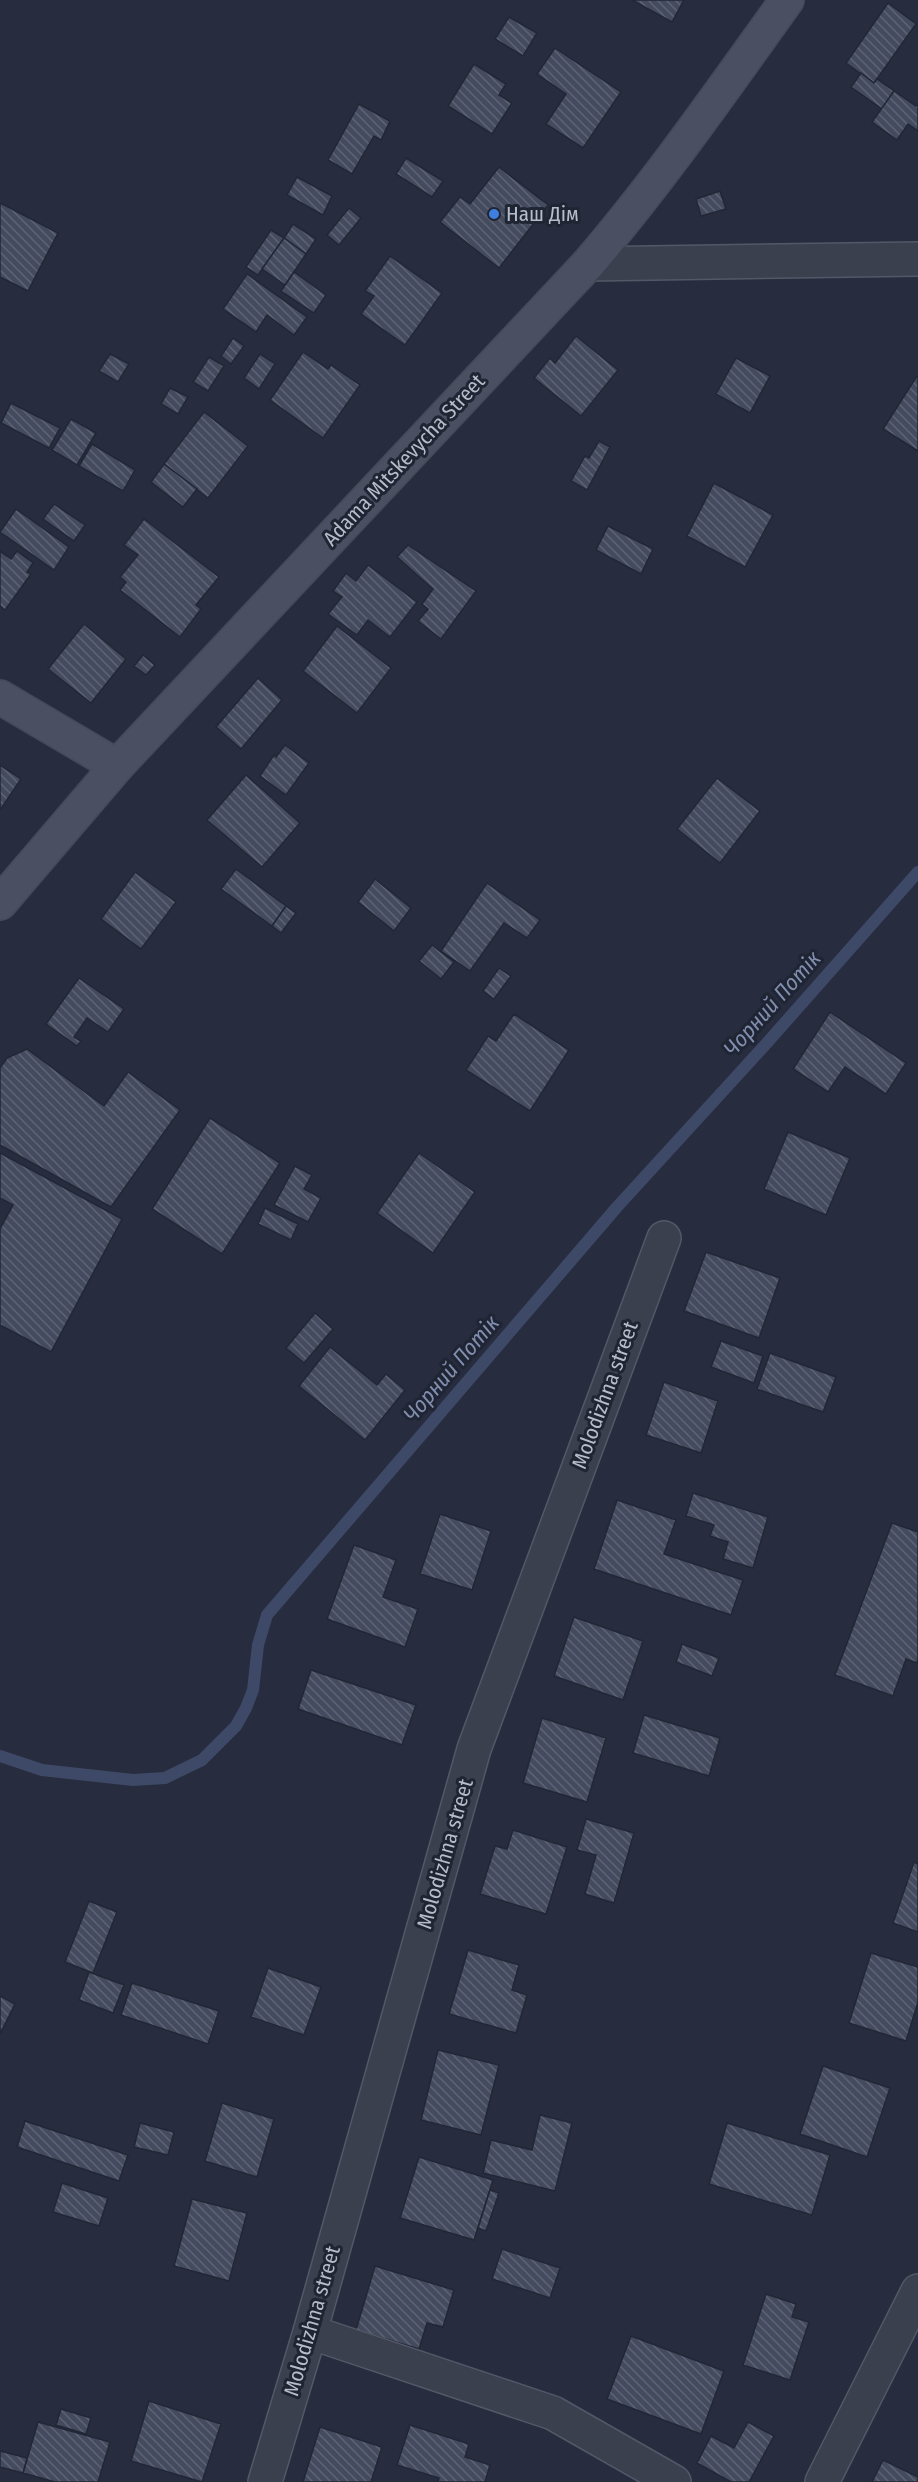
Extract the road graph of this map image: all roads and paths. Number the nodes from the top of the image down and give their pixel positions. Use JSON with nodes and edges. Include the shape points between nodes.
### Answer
{"nodes":[{"id":1,"x":787,"y":0,"type":"edge"},
{"id":2,"x":918,"y":259,"type":"edge"},
{"id":3,"x":588,"y":264,"type":"junction"},
{"id":4,"x":0,"y":698,"type":"edge"},
{"id":5,"x":117,"y":766,"type":"junction"},
{"id":6,"x":0,"y":903,"type":"edge"},
{"id":7,"x":664,"y":1238,"type":"dead end"},
{"id":8,"x":918,"y":2291,"type":"edge"},
{"id":9,"x":310,"y":2332,"type":"junction"},
{"id":10,"x":265,"y":2482,"type":"edge"},
{"id":11,"x":674,"y":2482,"type":"edge"},
{"id":12,"x":822,"y":2482,"type":"edge"}],
"edges":[{"from":1,"to":3,"type":"street","name":"Adama Mitskevycha Street"},
{"from":2,"to":3,"type":"street"},
{"from":3,"to":5,"type":"street","name":"Adama Mitskevycha Street"},
{"from":4,"to":5,"type":"street"},
{"from":5,"to":6,"type":"street","name":"Adama Mitskevycha Street"},
{"from":7,"to":9,"type":"street","name":"Molodizhna street","via":[[474,1749]]},
{"from":8,"to":12,"type":"street"},
{"from":9,"to":10,"type":"street","name":"Molodizhna street"},
{"from":9,"to":11,"type":"street","via":[[553,2413]]}]}
